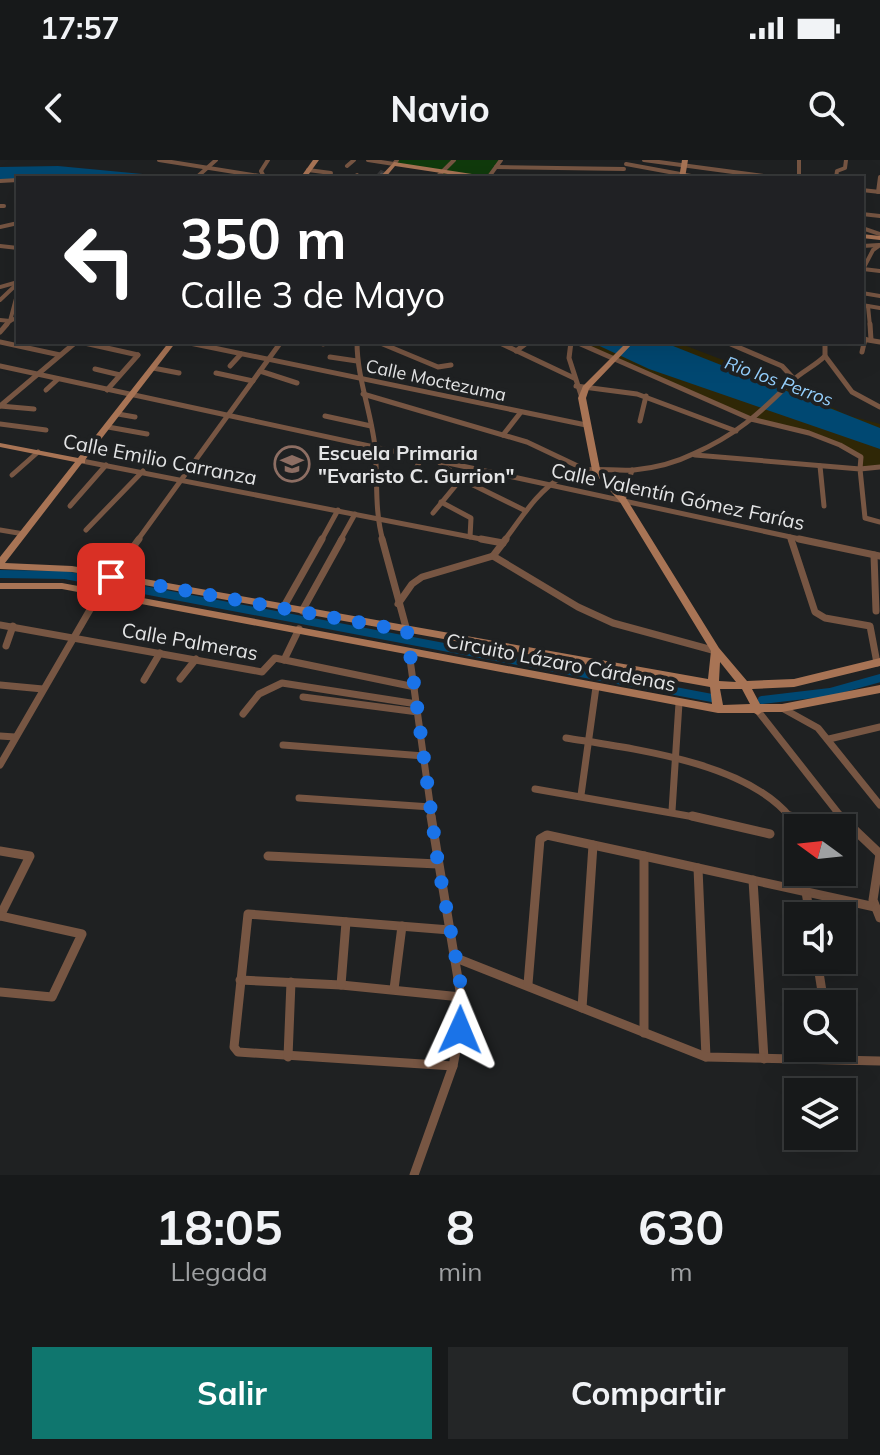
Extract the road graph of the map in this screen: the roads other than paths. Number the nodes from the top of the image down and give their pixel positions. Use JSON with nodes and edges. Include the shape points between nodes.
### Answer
{"nodes":[{"id":1,"x":159,"y":160,"type":"edge"},
{"id":2,"x":216,"y":160,"type":"edge"},
{"id":3,"x":316,"y":160,"type":"edge"},
{"id":4,"x":354,"y":160,"type":"edge"},
{"id":5,"x":368,"y":160,"type":"edge"},
{"id":6,"x":454,"y":160,"type":"edge"},
{"id":7,"x":501,"y":160,"type":"edge"},
{"id":8,"x":644,"y":160,"type":"edge"},
{"id":9,"x":846,"y":160,"type":"edge"},
{"id":10,"x":394,"y":162,"type":"edge"},
{"id":11,"x":685,"y":163,"type":"edge"},
{"id":12,"x":626,"y":164,"type":"edge"},
{"id":13,"x":347,"y":166,"type":"dead end"},
{"id":14,"x":208,"y":167,"type":"junction"},
{"id":15,"x":496,"y":167,"type":"junction"},
{"id":16,"x":308,"y":170,"type":"junction"},
{"id":17,"x":442,"y":172,"type":"junction"},
{"id":18,"x":331,"y":173,"type":"dead end"},
{"id":19,"x":198,"y":176,"type":"edge"},
{"id":20,"x":258,"y":176,"type":"edge"},
{"id":21,"x":304,"y":176,"type":"edge"},
{"id":22,"x":438,"y":176,"type":"edge"},
{"id":23,"x":448,"y":176,"type":"edge"},
{"id":24,"x":461,"y":176,"type":"edge"},
{"id":25,"x":489,"y":176,"type":"edge"},
{"id":26,"x":683,"y":176,"type":"edge"},
{"id":27,"x":766,"y":176,"type":"edge"},
{"id":28,"x":836,"y":176,"type":"edge"},
{"id":29,"x":880,"y":177,"type":"edge"},
{"id":30,"x":879,"y":192,"type":"edge"},
{"id":31,"x":880,"y":241,"type":"edge"},
{"id":32,"x":864,"y":261,"type":"edge"},
{"id":33,"x":16,"y":284,"type":"edge"},
{"id":34,"x":0,"y":302,"type":"edge"},
{"id":35,"x":865,"y":306,"type":"edge"},
{"id":36,"x":16,"y":308,"type":"edge"},
{"id":37,"x":880,"y":308,"type":"edge"},
{"id":38,"x":16,"y":318,"type":"edge"},
{"id":39,"x":0,"y":320,"type":"edge"},
{"id":40,"x":10,"y":321,"type":"junction"},
{"id":41,"x":0,"y":332,"type":"edge"},
{"id":42,"x":866,"y":340,"type":"edge"},
{"id":43,"x":0,"y":342,"type":"edge"},
{"id":44,"x":880,"y":342,"type":"edge"},
{"id":45,"x":75,"y":344,"type":"edge"},
{"id":46,"x":87,"y":344,"type":"edge"},
{"id":47,"x":171,"y":344,"type":"edge"},
{"id":48,"x":279,"y":344,"type":"edge"},
{"id":49,"x":357,"y":344,"type":"edge"},
{"id":50,"x":383,"y":344,"type":"edge"},
{"id":51,"x":502,"y":344,"type":"edge"},
{"id":52,"x":525,"y":344,"type":"edge"},
{"id":53,"x":572,"y":344,"type":"edge"},
{"id":54,"x":578,"y":344,"type":"edge"},
{"id":55,"x":629,"y":344,"type":"edge"},
{"id":56,"x":731,"y":344,"type":"edge"},
{"id":57,"x":825,"y":344,"type":"edge"},
{"id":58,"x":216,"y":346,"type":"edge"},
{"id":59,"x":516,"y":351,"type":"junction"},
{"id":60,"x":862,"y":352,"type":"dead end"},
{"id":61,"x":241,"y":354,"type":"junction"},
{"id":62,"x":60,"y":355,"type":"junction"},
{"id":63,"x":825,"y":356,"type":"junction"},
{"id":64,"x":209,"y":357,"type":"dead end"},
{"id":65,"x":330,"y":357,"type":"dead end"},
{"id":66,"x":616,"y":358,"type":"junction"},
{"id":67,"x":268,"y":359,"type":"junction"},
{"id":68,"x":357,"y":361,"type":"junction"},
{"id":69,"x":451,"y":365,"type":"dead end"},
{"id":70,"x":0,"y":366,"type":"edge"},
{"id":71,"x":230,"y":366,"type":"dead end"},
{"id":72,"x":153,"y":368,"type":"junction"},
{"id":73,"x":95,"y":369,"type":"dead end"},
{"id":74,"x":260,"y":371,"type":"junction"},
{"id":75,"x":179,"y":373,"type":"dead end"},
{"id":76,"x":216,"y":373,"type":"dead end"},
{"id":77,"x":38,"y":374,"type":"junction"},
{"id":78,"x":120,"y":375,"type":"junction"},
{"id":79,"x":360,"y":378,"type":"junction"},
{"id":80,"x":574,"y":378,"type":"junction"},
{"id":81,"x":58,"y":379,"type":"junction"},
{"id":82,"x":794,"y":379,"type":"junction"},
{"id":83,"x":253,"y":381,"type":"junction"},
{"id":84,"x":297,"y":383,"type":"dead end"},
{"id":85,"x":576,"y":386,"type":"junction"},
{"id":86,"x":586,"y":388,"type":"junction"},
{"id":87,"x":46,"y":390,"type":"dead end"},
{"id":88,"x":107,"y":390,"type":"junction"},
{"id":89,"x":0,"y":392,"type":"edge"},
{"id":90,"x":14,"y":394,"type":"junction"},
{"id":91,"x":132,"y":394,"type":"junction"},
{"id":92,"x":363,"y":394,"type":"junction"},
{"id":93,"x":646,"y":396,"type":"junction"},
{"id":94,"x":582,"y":398,"type":"junction"},
{"id":95,"x":0,"y":406,"type":"edge"},
{"id":96,"x":880,"y":407,"type":"edge"},
{"id":97,"x":34,"y":409,"type":"dead end"},
{"id":98,"x":521,"y":412,"type":"junction"},
{"id":99,"x":118,"y":414,"type":"junction"},
{"id":100,"x":226,"y":415,"type":"junction"},
{"id":101,"x":325,"y":416,"type":"dead end"},
{"id":102,"x":135,"y":417,"type":"dead end"},
{"id":103,"x":751,"y":419,"type":"junction"},
{"id":104,"x":640,"y":421,"type":"dead end"},
{"id":105,"x":0,"y":424,"type":"edge"},
{"id":106,"x":586,"y":425,"type":"junction"},
{"id":107,"x":371,"y":426,"type":"junction"},
{"id":108,"x":108,"y":427,"type":"junction"},
{"id":109,"x":46,"y":430,"type":"dead end"},
{"id":110,"x":736,"y":431,"type":"junction"},
{"id":111,"x":147,"y":434,"type":"dead end"},
{"id":112,"x":503,"y":435,"type":"junction"},
{"id":113,"x":0,"y":445,"type":"edge"},
{"id":114,"x":375,"y":446,"type":"junction"},
{"id":115,"x":38,"y":452,"type":"junction"},
{"id":116,"x":692,"y":455,"type":"junction"},
{"id":117,"x":423,"y":456,"type":"junction"},
{"id":118,"x":433,"y":458,"type":"junction"},
{"id":119,"x":82,"y":461,"type":"junction"},
{"id":120,"x":106,"y":465,"type":"junction"},
{"id":121,"x":820,"y":466,"type":"junction"},
{"id":122,"x":880,"y":467,"type":"edge"},
{"id":123,"x":585,"y":469,"type":"junction"},
{"id":124,"x":860,"y":469,"type":"junction"},
{"id":125,"x":596,"y":470,"type":"junction"},
{"id":126,"x":632,"y":470,"type":"junction"},
{"id":127,"x":143,"y":471,"type":"junction"},
{"id":128,"x":12,"y":475,"type":"dead end"},
{"id":129,"x":412,"y":475,"type":"dead end"},
{"id":130,"x":185,"y":479,"type":"junction"},
{"id":131,"x":461,"y":479,"type":"junction"},
{"id":132,"x":551,"y":485,"type":"junction"},
{"id":133,"x":623,"y":500,"type":"junction"},
{"id":134,"x":441,"y":502,"type":"junction"},
{"id":135,"x":70,"y":506,"type":"dead end"},
{"id":136,"x":824,"y":506,"type":"dead end"},
{"id":137,"x":338,"y":510,"type":"junction"},
{"id":138,"x":526,"y":511,"type":"junction"},
{"id":139,"x":433,"y":513,"type":"dead end"},
{"id":140,"x":355,"y":514,"type":"junction"},
{"id":141,"x":377,"y":519,"type":"junction"},
{"id":142,"x":880,"y":522,"type":"edge"},
{"id":143,"x":0,"y":530,"type":"edge"},
{"id":144,"x":86,"y":530,"type":"dead end"},
{"id":145,"x":24,"y":534,"type":"junction"},
{"id":146,"x":470,"y":537,"type":"junction"},
{"id":147,"x":790,"y":537,"type":"junction"},
{"id":148,"x":503,"y":543,"type":"junction"},
{"id":149,"x":493,"y":556,"type":"junction"},
{"id":150,"x":877,"y":556,"type":"edge"},
{"id":151,"x":0,"y":565,"type":"edge"},
{"id":152,"x":110,"y":578,"type":"junction"},
{"id":153,"x":0,"y":586,"type":"edge"},
{"id":154,"x":101,"y":591,"type":"junction"},
{"id":155,"x":398,"y":604,"type":"junction"},
{"id":156,"x":283,"y":608,"type":"junction"},
{"id":157,"x":302,"y":611,"type":"junction"},
{"id":158,"x":876,"y":611,"type":"dead end"},
{"id":159,"x":0,"y":625,"type":"edge"},
{"id":160,"x":13,"y":626,"type":"junction"},
{"id":161,"x":299,"y":629,"type":"junction"},
{"id":162,"x":75,"y":637,"type":"junction"},
{"id":163,"x":408,"y":640,"type":"junction"},
{"id":164,"x":6,"y":646,"type":"dead end"},
{"id":165,"x":716,"y":651,"type":"junction"},
{"id":166,"x":160,"y":653,"type":"junction"},
{"id":167,"x":196,"y":659,"type":"junction"},
{"id":168,"x":284,"y":660,"type":"junction"},
{"id":169,"x":878,"y":662,"type":"edge"},
{"id":170,"x":180,"y":679,"type":"dead end"},
{"id":171,"x":144,"y":680,"type":"dead end"},
{"id":172,"x":0,"y":685,"type":"edge"},
{"id":173,"x":715,"y":685,"type":"junction"},
{"id":174,"x":415,"y":687,"type":"junction"},
{"id":175,"x":596,"y":687,"type":"junction"},
{"id":176,"x":746,"y":687,"type":"junction"},
{"id":177,"x":43,"y":689,"type":"junction"},
{"id":178,"x":880,"y":689,"type":"edge"},
{"id":179,"x":303,"y":697,"type":"dead end"},
{"id":180,"x":679,"y":703,"type":"junction"},
{"id":181,"x":417,"y":708,"type":"junction"},
{"id":182,"x":782,"y":708,"type":"junction"},
{"id":183,"x":718,"y":709,"type":"junction"},
{"id":184,"x":758,"y":711,"type":"junction"},
{"id":185,"x":243,"y":714,"type":"dead end"},
{"id":186,"x":880,"y":727,"type":"edge"},
{"id":187,"x":0,"y":736,"type":"edge"},
{"id":188,"x":15,"y":737,"type":"junction"},
{"id":189,"x":566,"y":738,"type":"dead end"},
{"id":190,"x":829,"y":739,"type":"junction"},
{"id":191,"x":588,"y":742,"type":"junction"},
{"id":192,"x":283,"y":745,"type":"dead end"},
{"id":193,"x":424,"y":756,"type":"junction"},
{"id":194,"x":676,"y":757,"type":"junction"},
{"id":195,"x":0,"y":765,"type":"edge"},
{"id":196,"x":535,"y":789,"type":"dead end"},
{"id":197,"x":581,"y":795,"type":"junction"},
{"id":198,"x":299,"y":798,"type":"dead end"},
{"id":199,"x":880,"y":805,"type":"edge"},
{"id":200,"x":431,"y":807,"type":"junction"},
{"id":201,"x":672,"y":811,"type":"junction"},
{"id":202,"x":788,"y":814,"type":"edge"},
{"id":203,"x":770,"y":834,"type":"dead end"},
{"id":204,"x":593,"y":845,"type":"junction"},
{"id":205,"x":0,"y":851,"type":"edge"},
{"id":206,"x":880,"y":854,"type":"edge"},
{"id":207,"x":268,"y":856,"type":"dead end"},
{"id":208,"x":644,"y":856,"type":"junction"},
{"id":209,"x":438,"y":864,"type":"junction"},
{"id":210,"x":698,"y":868,"type":"junction"},
{"id":211,"x":753,"y":880,"type":"junction"},
{"id":212,"x":806,"y":892,"type":"junction"},
{"id":213,"x":808,"y":902,"type":"edge"},
{"id":214,"x":875,"y":907,"type":"junction"},
{"id":215,"x":0,"y":916,"type":"edge"},
{"id":216,"x":880,"y":918,"type":"edge"},
{"id":217,"x":346,"y":922,"type":"junction"},
{"id":218,"x":402,"y":926,"type":"junction"},
{"id":219,"x":450,"y":930,"type":"junction"},
{"id":220,"x":456,"y":958,"type":"junction"},
{"id":221,"x":240,"y":980,"type":"junction"},
{"id":222,"x":291,"y":982,"type":"junction"},
{"id":223,"x":528,"y":984,"type":"junction"},
{"id":224,"x":341,"y":985,"type":"junction"},
{"id":225,"x":394,"y":989,"type":"junction"},
{"id":226,"x":0,"y":992,"type":"edge"},
{"id":227,"x":461,"y":997,"type":"junction"},
{"id":228,"x":582,"y":1008,"type":"junction"},
{"id":229,"x":644,"y":1033,"type":"junction"},
{"id":230,"x":288,"y":1057,"type":"junction"},
{"id":231,"x":706,"y":1057,"type":"junction"},
{"id":232,"x":764,"y":1059,"type":"junction"},
{"id":233,"x":784,"y":1059,"type":"edge"},
{"id":234,"x":856,"y":1060,"type":"edge"},
{"id":235,"x":880,"y":1061,"type":"edge"},
{"id":236,"x":453,"y":1066,"type":"junction"},
{"id":237,"x":414,"y":1175,"type":"edge"}],
"edges":[{"from":1,"to":14,"type":"street"},
{"from":2,"to":14,"type":"street"},
{"from":3,"to":16,"type":"street"},
{"from":4,"to":13,"type":"street"},
{"from":5,"to":10,"type":"street"},
{"from":6,"to":17,"type":"street"},
{"from":7,"to":15,"type":"street"},
{"from":8,"to":11,"type":"street"},
{"from":9,"to":28,"type":"street"},
{"from":10,"to":17,"type":"street"},
{"from":11,"to":26,"type":"street"},
{"from":11,"to":27,"type":"street"},
{"from":12,"to":15,"type":"street"},
{"from":12,"to":26,"type":"street"},
{"from":14,"to":19,"type":"street"},
{"from":14,"to":20,"type":"street"},
{"from":15,"to":25,"type":"street"},
{"from":16,"to":18,"type":"street"},
{"from":16,"to":21,"type":"street"},
{"from":17,"to":22,"type":"street"},
{"from":17,"to":23,"type":"street"},
{"from":17,"to":24,"type":"street"},
{"from":29,"to":30,"type":"street"},
{"from":31,"to":32,"type":"street"},
{"from":33,"to":34,"type":"street"},
{"from":35,"to":37,"type":"street"},
{"from":35,"to":42,"type":"street"},
{"from":36,"to":40,"type":"street"},
{"from":38,"to":40,"type":"street"},
{"from":39,"to":40,"type":"street"},
{"from":40,"to":41,"type":"street"},
{"from":42,"to":44,"type":"street"},
{"from":42,"to":60,"type":"street"},
{"from":43,"to":62,"type":"street"},
{"from":45,"to":62,"type":"street"},
{"from":46,"to":78,"type":"street","via":[[138,355]]},
{"from":47,"to":72,"type":"street"},
{"from":48,"to":67,"type":"street"},
{"from":49,"to":68,"type":"street"},
{"from":50,"to":69,"type":"street","via":[[438,367]]},
{"from":51,"to":59,"type":"street"},
{"from":52,"to":59,"type":"street"},
{"from":53,"to":80,"type":"street","via":[[569,358]]},
{"from":54,"to":66,"type":"street"},
{"from":55,"to":66,"type":"street"},
{"from":56,"to":82,"type":"street","via":[[782,366]]},
{"from":57,"to":63,"type":"street"},
{"from":58,"to":61,"type":"street","name":"Calle Moctezuma"},
{"from":58,"to":64,"type":"street"},
{"from":59,"to":80,"type":"street"},
{"from":61,"to":67,"type":"street","name":"Calle Moctezuma"},
{"from":61,"to":71,"type":"street"},
{"from":62,"to":77,"type":"street"},
{"from":63,"to":82,"type":"street"},
{"from":63,"to":96,"type":"street","via":[[852,392]]},
{"from":65,"to":68,"type":"street"},
{"from":66,"to":86,"type":"street"},
{"from":66,"to":103,"type":"street"},
{"from":67,"to":74,"type":"street"},
{"from":67,"to":79,"type":"street","name":"Calle Moctezuma"},
{"from":68,"to":79,"type":"street"},
{"from":70,"to":77,"type":"street","name":"Calle Valentín Gómez Farías"},
{"from":72,"to":75,"type":"street"},
{"from":72,"to":91,"type":"street"},
{"from":73,"to":78,"type":"street"},
{"from":74,"to":83,"type":"street"},
{"from":74,"to":84,"type":"street"},
{"from":76,"to":83,"type":"street"},
{"from":77,"to":81,"type":"street","name":"Calle Valentín Gómez Farías"},
{"from":77,"to":90,"type":"street"},
{"from":78,"to":88,"type":"street"},
{"from":79,"to":92,"type":"street"},
{"from":79,"to":98,"type":"street","name":"Calle Moctezuma"},
{"from":80,"to":85,"type":"street"},
{"from":81,"to":87,"type":"street"},
{"from":81,"to":88,"type":"street","name":"Calle Valentín Gómez Farías"},
{"from":82,"to":103,"type":"street","via":[[775,403]]},
{"from":83,"to":100,"type":"street"},
{"from":85,"to":86,"type":"street"},
{"from":85,"to":94,"type":"street"},
{"from":86,"to":93,"type":"street"},
{"from":86,"to":94,"type":"street"},
{"from":88,"to":91,"type":"street","name":"Calle Valentín Gómez Farías"},
{"from":89,"to":90,"type":"street"},
{"from":90,"to":95,"type":"street"},
{"from":91,"to":99,"type":"street"},
{"from":91,"to":100,"type":"street","name":"Calle Valentín Gómez Farías"},
{"from":92,"to":107,"type":"street"},
{"from":92,"to":112,"type":"street"},
{"from":93,"to":104,"type":"street"},
{"from":93,"to":110,"type":"street"},
{"from":94,"to":106,"type":"street"},
{"from":95,"to":97,"type":"street"},
{"from":98,"to":106,"type":"street","name":"Calle Moctezuma"},
{"from":98,"to":112,"type":"street"},
{"from":99,"to":102,"type":"street"},
{"from":99,"to":108,"type":"street"},
{"from":100,"to":114,"type":"street","name":"Calle Valentín Gómez Farías"},
{"from":100,"to":130,"type":"street"},
{"from":101,"to":107,"type":"street"},
{"from":103,"to":110,"type":"street"},
{"from":103,"to":124,"type":"street","via":[[850,447],[861,457]]},
{"from":105,"to":109,"type":"street"},
{"from":106,"to":125,"type":"street"},
{"from":107,"to":114,"type":"street"},
{"from":108,"to":111,"type":"street"},
{"from":108,"to":119,"type":"street"},
{"from":110,"to":116,"type":"street"},
{"from":112,"to":123,"type":"street"},
{"from":113,"to":115,"type":"street","name":"Calle Emilio Carranza"},
{"from":114,"to":117,"type":"street","name":"Calle Valentín Gómez Farías"},
{"from":114,"to":141,"type":"street"},
{"from":115,"to":119,"type":"street","name":"Calle Emilio Carranza"},
{"from":115,"to":128,"type":"street"},
{"from":116,"to":121,"type":"street"},
{"from":116,"to":126,"type":"street"},
{"from":117,"to":118,"type":"street","name":"Calle Valentín Gómez Farías"},
{"from":117,"to":129,"type":"street"},
{"from":118,"to":131,"type":"street"},
{"from":118,"to":132,"type":"street","name":"Calle Valentín Gómez Farías"},
{"from":119,"to":120,"type":"street","name":"Calle Emilio Carranza"},
{"from":119,"to":145,"type":"street"},
{"from":120,"to":127,"type":"street","name":"Calle Emilio Carranza"},
{"from":120,"to":135,"type":"street"},
{"from":121,"to":124,"type":"street"},
{"from":121,"to":136,"type":"street"},
{"from":122,"to":124,"type":"street"},
{"from":123,"to":125,"type":"street"},
{"from":123,"to":132,"type":"street"},
{"from":124,"to":142,"type":"street","via":[[865,518]]},
{"from":125,"to":126,"type":"street"},
{"from":125,"to":133,"type":"street"},
{"from":126,"to":133,"type":"street"},
{"from":127,"to":130,"type":"street","name":"Calle Emilio Carranza"},
{"from":127,"to":144,"type":"street"},
{"from":130,"to":137,"type":"street","name":"Calle Emilio Carranza"},
{"from":130,"to":152,"type":"street"},
{"from":131,"to":134,"type":"street"},
{"from":131,"to":138,"type":"street"},
{"from":132,"to":133,"type":"street","name":"Calle Valentín Gómez Farías"},
{"from":132,"to":138,"type":"street"},
{"from":133,"to":147,"type":"street","name":"Calle Valentín Gómez Farías"},
{"from":133,"to":165,"type":"street"},
{"from":134,"to":139,"type":"street"},
{"from":134,"to":146,"type":"street","via":[[471,518]]},
{"from":137,"to":140,"type":"street","name":"Calle Emilio Carranza"},
{"from":137,"to":156,"type":"street"},
{"from":138,"to":148,"type":"street"},
{"from":140,"to":141,"type":"street","name":"Calle Emilio Carranza"},
{"from":140,"to":157,"type":"street"},
{"from":141,"to":146,"type":"street","name":"Calle Emilio Carranza"},
{"from":141,"to":155,"type":"street"},
{"from":143,"to":145,"type":"street"},
{"from":145,"to":151,"type":"street"},
{"from":146,"to":148,"type":"street","name":"Calle Emilio Carranza"},
{"from":147,"to":150,"type":"street","name":"Calle Valentín Gómez Farías"},
{"from":147,"to":169,"type":"street","via":[[815,612],[870,626]]},
{"from":148,"to":149,"type":"street"},
{"from":149,"to":155,"type":"street","via":[[422,577]]},
{"from":149,"to":165,"type":"street","via":[[613,623]]},
{"from":150,"to":158,"type":"street"},
{"from":151,"to":152,"type":"street","via":[[72,569]]},
{"from":152,"to":154,"type":"street"},
{"from":152,"to":156,"type":"street"},
{"from":153,"to":154,"type":"street","name":"Circuito Lázaro Cárdenas"},
{"from":154,"to":161,"type":"street","name":"Circuito Lázaro Cárdenas"},
{"from":154,"to":162,"type":"street"},
{"from":155,"to":163,"type":"street"},
{"from":156,"to":157,"type":"street"},
{"from":157,"to":163,"type":"street"},
{"from":159,"to":160,"type":"street","name":"Calle Palmeras"},
{"from":160,"to":162,"type":"street","name":"Calle Palmeras"},
{"from":160,"to":164,"type":"street"},
{"from":161,"to":163,"type":"street","name":"Circuito Lázaro Cárdenas"},
{"from":161,"to":168,"type":"street"},
{"from":162,"to":166,"type":"street","name":"Calle Palmeras"},
{"from":162,"to":177,"type":"street"},
{"from":163,"to":173,"type":"street"},
{"from":163,"to":174,"type":"street"},
{"from":163,"to":175,"type":"street","name":"Circuito Lázaro Cárdenas"},
{"from":165,"to":173,"type":"street"},
{"from":165,"to":176,"type":"street"},
{"from":166,"to":167,"type":"street","name":"Calle Palmeras"},
{"from":166,"to":171,"type":"street"},
{"from":167,"to":168,"type":"street","name":"Calle Palmeras","via":[[262,672],[272,660]]},
{"from":167,"to":170,"type":"street"},
{"from":168,"to":174,"type":"street","name":"Calle Palmeras"},
{"from":169,"to":176,"type":"street","via":[[794,683]]},
{"from":172,"to":177,"type":"street"},
{"from":173,"to":176,"type":"street"},
{"from":173,"to":183,"type":"street"},
{"from":174,"to":181,"type":"street"},
{"from":175,"to":180,"type":"street","name":"Circuito Lázaro Cárdenas"},
{"from":175,"to":191,"type":"street"},
{"from":176,"to":184,"type":"street"},
{"from":177,"to":188,"type":"street"},
{"from":178,"to":182,"type":"street","name":"Circuito Lázaro Cárdenas"},
{"from":179,"to":181,"type":"street"},
{"from":180,"to":183,"type":"street","name":"Circuito Lázaro Cárdenas"},
{"from":180,"to":194,"type":"street"},
{"from":181,"to":185,"type":"street","via":[[282,683],[252,699]]},
{"from":181,"to":193,"type":"street"},
{"from":182,"to":184,"type":"street","name":"Circuito Lázaro Cárdenas"},
{"from":182,"to":190,"type":"street"},
{"from":183,"to":184,"type":"street","name":"Circuito Lázaro Cárdenas"},
{"from":184,"to":206,"type":"street","via":[[839,815]]},
{"from":186,"to":190,"type":"street"},
{"from":187,"to":188,"type":"street"},
{"from":188,"to":195,"type":"street"},
{"from":189,"to":191,"type":"street"},
{"from":190,"to":199,"type":"street"},
{"from":191,"to":194,"type":"street"},
{"from":191,"to":197,"type":"street"},
{"from":192,"to":193,"type":"street"},
{"from":193,"to":200,"type":"street"},
{"from":194,"to":201,"type":"street"},
{"from":194,"to":202,"type":"street","via":[[759,791]]},
{"from":196,"to":197,"type":"street"},
{"from":197,"to":201,"type":"street"},
{"from":198,"to":200,"type":"street"},
{"from":200,"to":209,"type":"street"},
{"from":201,"to":203,"type":"street"},
{"from":204,"to":208,"type":"street"},
{"from":204,"to":223,"type":"street","via":[[547,835],[540,839]]},
{"from":204,"to":228,"type":"street"},
{"from":205,"to":215,"type":"street","via":[[30,856]]},
{"from":206,"to":214,"type":"street"},
{"from":207,"to":209,"type":"street"},
{"from":208,"to":210,"type":"street"},
{"from":208,"to":229,"type":"street"},
{"from":209,"to":219,"type":"street"},
{"from":210,"to":211,"type":"street"},
{"from":210,"to":231,"type":"street"},
{"from":211,"to":212,"type":"street"},
{"from":211,"to":232,"type":"street"},
{"from":212,"to":213,"type":"street"},
{"from":212,"to":214,"type":"street"},
{"from":214,"to":216,"type":"street"},
{"from":215,"to":226,"type":"street","via":[[82,934],[52,997]]},
{"from":217,"to":218,"type":"street"},
{"from":217,"to":221,"type":"street","via":[[248,914]]},
{"from":217,"to":224,"type":"street"},
{"from":218,"to":219,"type":"street"},
{"from":218,"to":225,"type":"street"},
{"from":219,"to":220,"type":"street"},
{"from":220,"to":223,"type":"street"},
{"from":220,"to":227,"type":"street"},
{"from":221,"to":222,"type":"street"},
{"from":221,"to":230,"type":"street","via":[[234,1047],[238,1052]]},
{"from":222,"to":224,"type":"street"},
{"from":222,"to":230,"type":"street"},
{"from":223,"to":228,"type":"street"},
{"from":224,"to":225,"type":"street"},
{"from":225,"to":227,"type":"street"},
{"from":227,"to":236,"type":"street"},
{"from":228,"to":229,"type":"street"},
{"from":229,"to":231,"type":"street"},
{"from":230,"to":236,"type":"street"},
{"from":231,"to":232,"type":"street"},
{"from":232,"to":233,"type":"street"},
{"from":234,"to":235,"type":"street"},
{"from":236,"to":237,"type":"street"}]}
